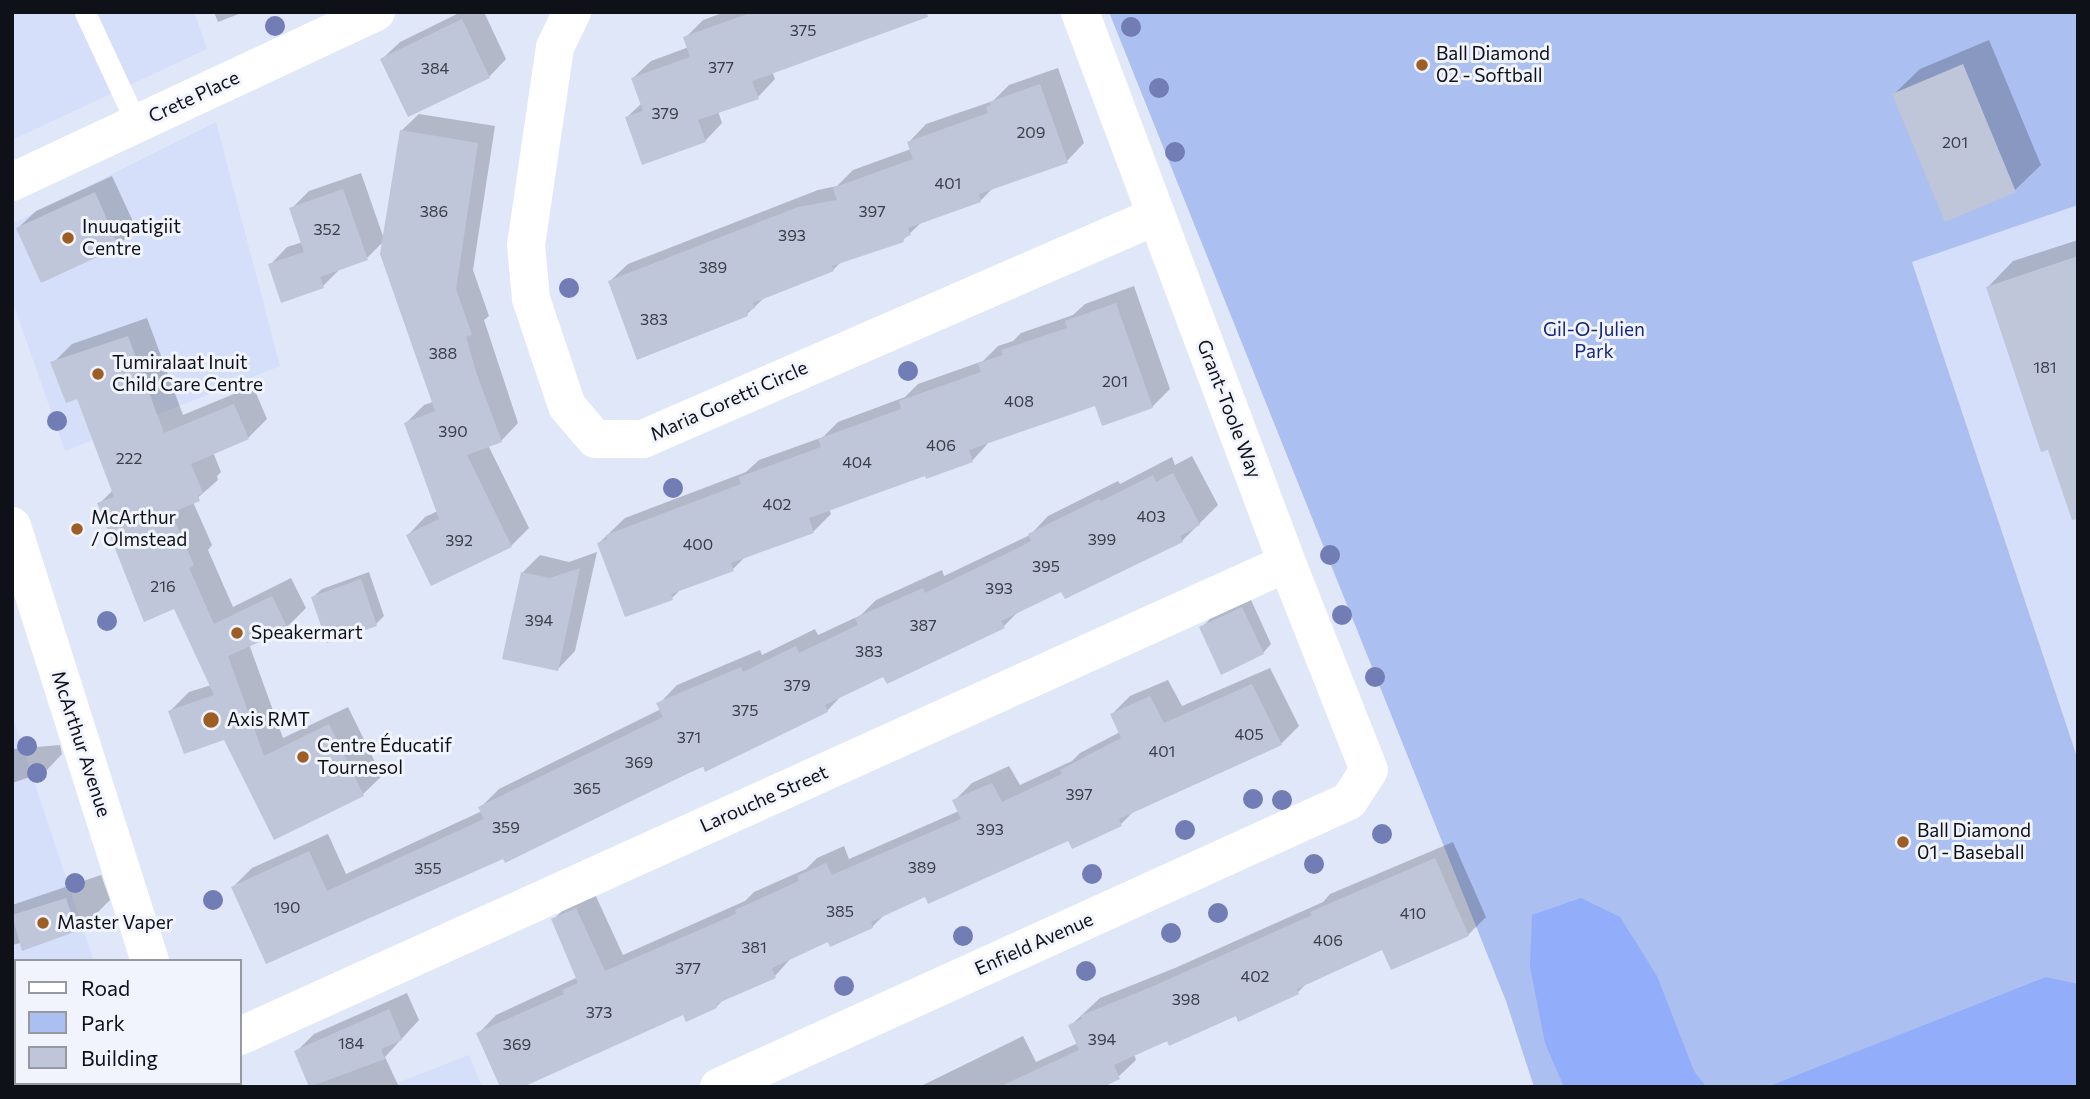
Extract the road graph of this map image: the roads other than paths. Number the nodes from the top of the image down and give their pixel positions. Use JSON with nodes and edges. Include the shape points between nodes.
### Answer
{"nodes":[{"id":1,"x":85,"y":12,"type":"edge"},
{"id":2,"x":376,"y":12,"type":"edge"},
{"id":3,"x":572,"y":12,"type":"edge"},
{"id":4,"x":1080,"y":12,"type":"edge"},
{"id":5,"x":137,"y":124,"type":"junction"},
{"id":6,"x":12,"y":182,"type":"edge"},
{"id":7,"x":1156,"y":215,"type":"junction"},
{"id":8,"x":12,"y":526,"type":"edge"},
{"id":9,"x":1287,"y":563,"type":"junction"},
{"id":10,"x":1349,"y":801,"type":"joint"},
{"id":11,"x":149,"y":959,"type":"edge"},
{"id":12,"x":242,"y":1035,"type":"edge"},
{"id":13,"x":719,"y":1087,"type":"edge"}],
"edges":[{"from":1,"to":5,"type":"lane"},
{"from":2,"to":5,"type":"street","name":"Crete Place"},
{"from":3,"to":7,"type":"street","name":"Maria Goretti Circle","via":[[555,47],[526,245],[531,299],[567,406],[595,439],[643,439]]},
{"from":4,"to":7,"type":"street","name":"Grant-Toole Way"},
{"from":5,"to":6,"type":"street","name":"Crete Place"},
{"from":7,"to":9,"type":"street","name":"Grant-Toole Way"},
{"from":8,"to":11,"type":"street","name":"McArthur Avenue"},
{"from":9,"to":10,"type":"street","name":"Grant-Toole Way","via":[[1369,770]]},
{"from":9,"to":12,"type":"street","name":"Larouche Street"},
{"from":10,"to":13,"type":"street","name":"Enfield Avenue"}]}
